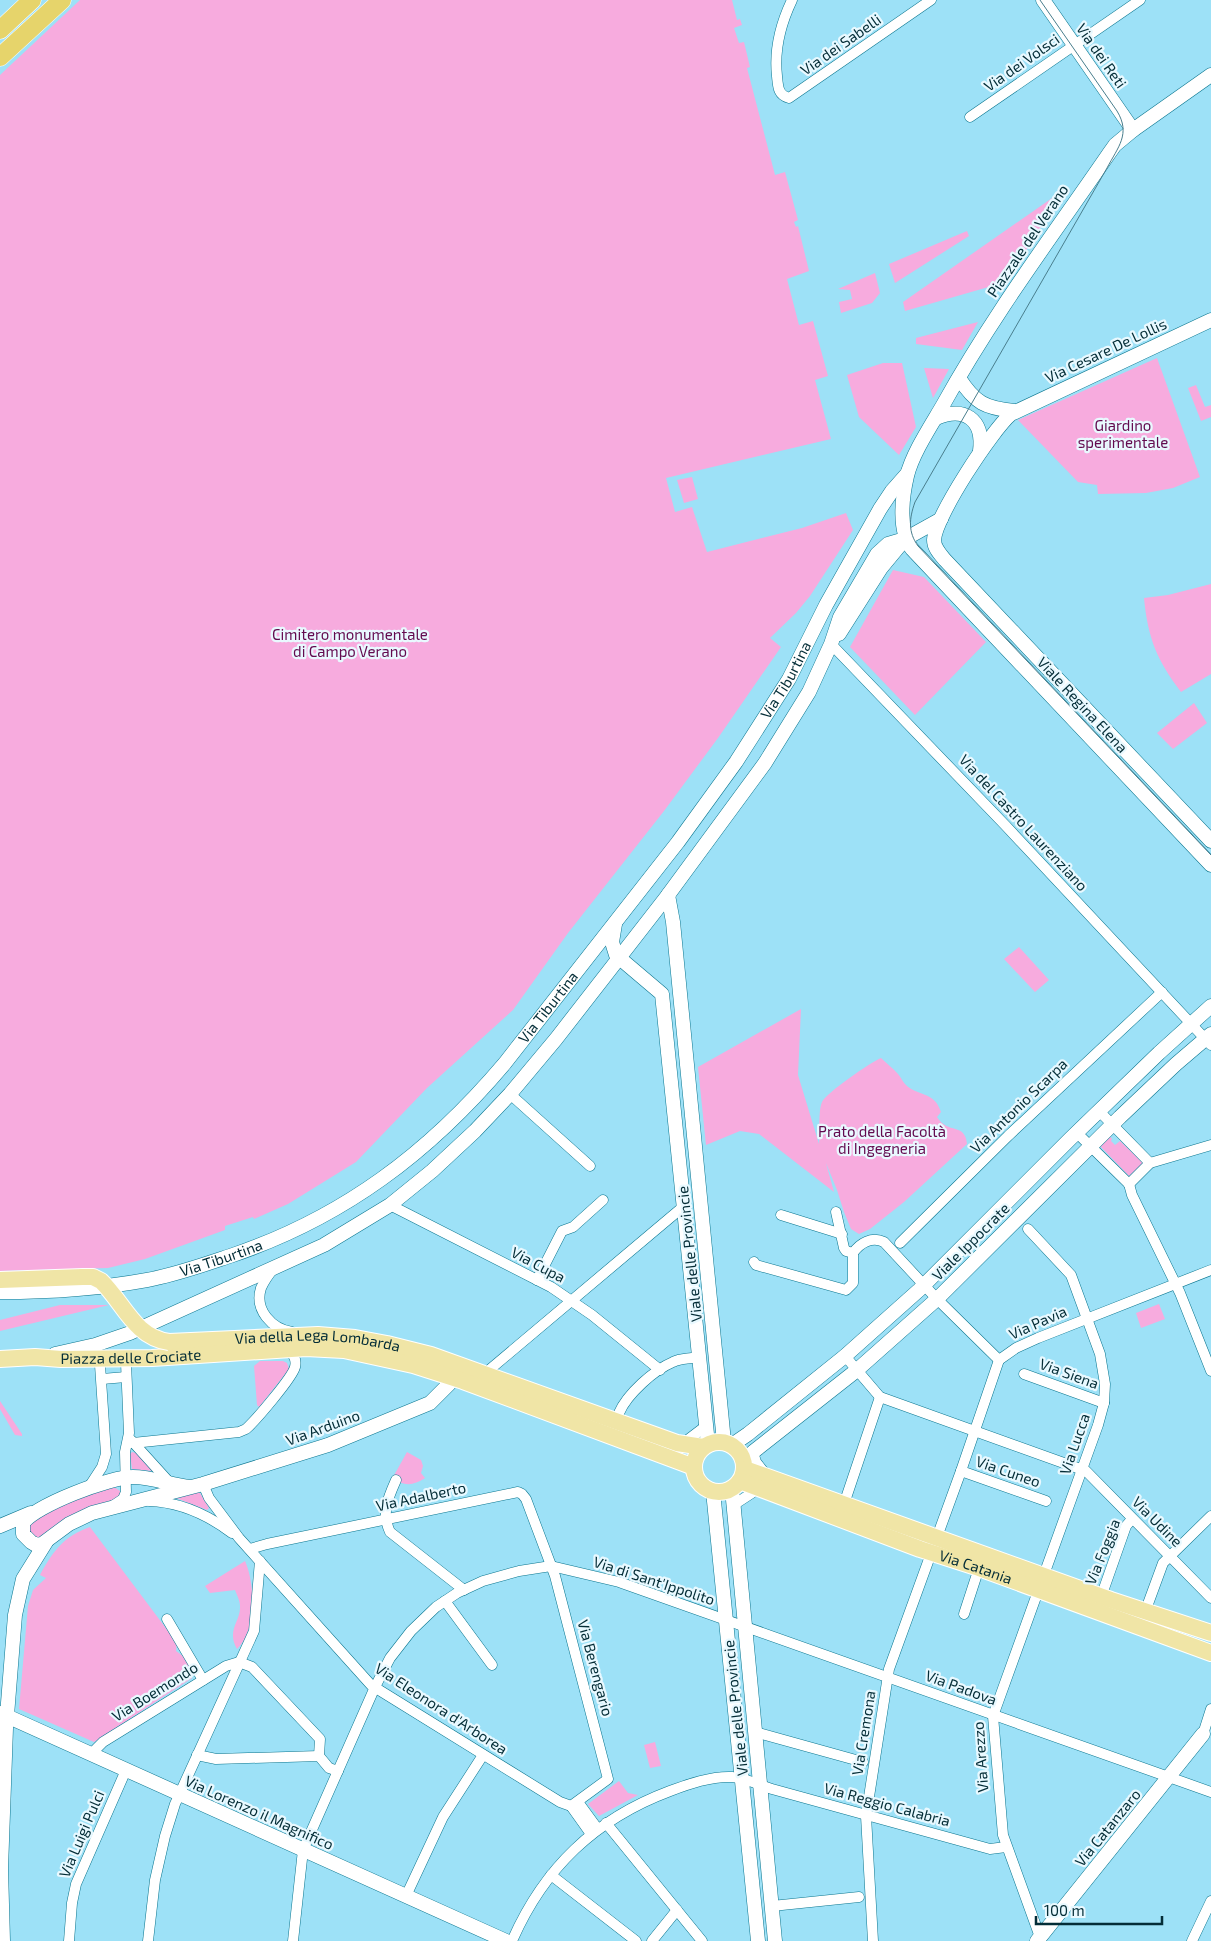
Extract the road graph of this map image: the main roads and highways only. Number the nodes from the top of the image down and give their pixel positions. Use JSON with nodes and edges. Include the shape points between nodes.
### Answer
{"nodes":[{"id":1,"x":32,"y":0,"type":"edge"},
{"id":2,"x":46,"y":0,"type":"edge"},
{"id":3,"x":62,"y":0,"type":"edge"},
{"id":4,"x":0,"y":30,"type":"edge"},
{"id":5,"x":0,"y":42,"type":"edge"},
{"id":6,"x":0,"y":58,"type":"edge"},
{"id":7,"x":0,"y":1280,"type":"edge"},
{"id":8,"x":354,"y":1345,"type":"junction"},
{"id":9,"x":226,"y":1352,"type":"joint"},
{"id":10,"x":35,"y":1357,"type":"joint"},
{"id":11,"x":0,"y":1359,"type":"edge"},
{"id":12,"x":479,"y":1379,"type":"junction"},
{"id":13,"x":717,"y":1444,"type":"junction"},
{"id":14,"x":694,"y":1467,"type":"junction"},
{"id":15,"x":743,"y":1471,"type":"junction"},
{"id":16,"x":764,"y":1483,"type":"junction"},
{"id":17,"x":934,"y":1545,"type":"junction"},
{"id":18,"x":1042,"y":1583,"type":"junction"},
{"id":19,"x":1211,"y":1634,"type":"edge"},
{"id":20,"x":1211,"y":1653,"type":"edge"}],
"edges":[{"from":1,"to":4,"type":"highway"},
{"from":2,"to":5,"type":"highway"},
{"from":3,"to":6,"type":"highway"},
{"from":7,"to":8,"type":"main road","name":"Via della Lega Lombarda","bridge":true,"via":[[93,1277],[103,1282],[139,1328],[154,1338],[169,1342],[318,1336]]},
{"from":8,"to":9,"type":"main road","name":"Via della Lega Lombarda"},
{"from":8,"to":12,"type":"main road","name":"Via della Lega Lombarda","via":[[413,1350]]},
{"from":9,"to":10,"type":"main road","name":"Piazza delle Crociate","via":[[152,1358]]},
{"from":10,"to":11,"type":"main road","name":"Via Tiburtina"},
{"from":12,"to":13,"type":"main road","name":"Via della Lega Lombarda","via":[[681,1444]]},
{"from":12,"to":14,"type":"main road","name":"Via della Lega Lombarda"},
{"from":13,"to":14,"type":"main road","via":[[696,1455]]},
{"from":13,"to":15,"type":"main road","via":[[740,1452]]},
{"from":14,"to":15,"type":"main road","via":[[699,1483],[722,1492]]},
{"from":15,"to":16,"type":"main road","name":"Via Catania"},
{"from":16,"to":17,"type":"main road","name":"Via Catania"},
{"from":16,"to":17,"type":"main road","name":"Via Catania","via":[[844,1504]]},
{"from":17,"to":18,"type":"main road","name":"Via Catania"},
{"from":17,"to":18,"type":"main road","name":"Via Catania","via":[[979,1568]]},
{"from":18,"to":19,"type":"main road","name":"Via Catania","via":[[1101,1597]]},
{"from":18,"to":20,"type":"main road","name":"Via Catania"}]}
